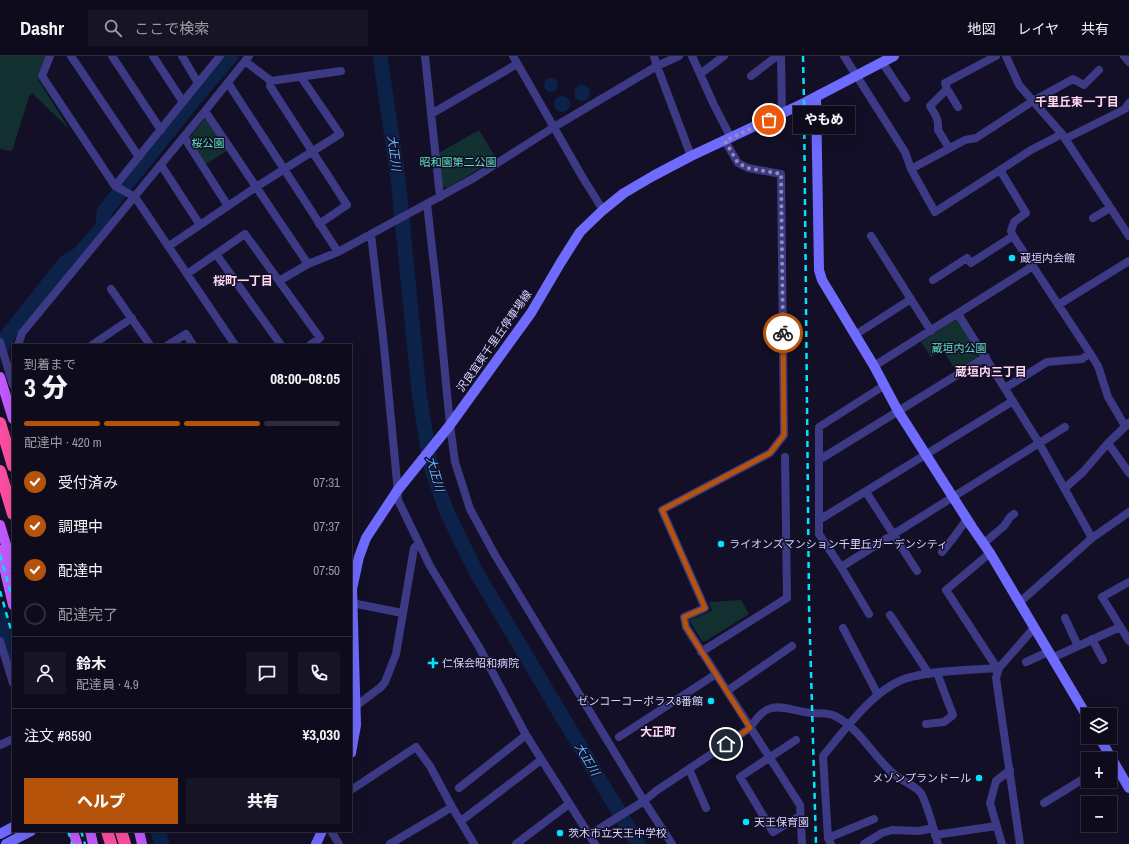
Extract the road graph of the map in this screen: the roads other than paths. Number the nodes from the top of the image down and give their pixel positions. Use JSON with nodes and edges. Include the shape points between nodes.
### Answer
{"nodes":[{"id":1,"x":50,"y":56,"type":"edge"},
{"id":2,"x":71,"y":56,"type":"edge"},
{"id":3,"x":112,"y":56,"type":"edge"},
{"id":4,"x":153,"y":56,"type":"edge"},
{"id":5,"x":182,"y":56,"type":"edge"},
{"id":6,"x":220,"y":56,"type":"edge"},
{"id":7,"x":425,"y":56,"type":"edge"},
{"id":8,"x":513,"y":56,"type":"edge"},
{"id":9,"x":654,"y":56,"type":"edge"},
{"id":10,"x":679,"y":56,"type":"edge"},
{"id":11,"x":692,"y":56,"type":"edge"},
{"id":12,"x":724,"y":56,"type":"edge"},
{"id":13,"x":776,"y":56,"type":"edge"},
{"id":14,"x":781,"y":56,"type":"edge"},
{"id":15,"x":844,"y":56,"type":"edge"},
{"id":16,"x":894,"y":56,"type":"edge"},
{"id":17,"x":996,"y":56,"type":"edge"},
{"id":18,"x":1006,"y":56,"type":"edge"},
{"id":19,"x":1124,"y":56,"type":"edge"},
{"id":20,"x":247,"y":59,"type":"edge"},
{"id":21,"x":882,"y":62,"type":"junction"},
{"id":22,"x":1129,"y":62,"type":"edge"},
{"id":23,"x":517,"y":64,"type":"junction"},
{"id":24,"x":657,"y":66,"type":"junction"},
{"id":25,"x":1099,"y":70,"type":"dead end"},
{"id":26,"x":341,"y":71,"type":"dead end"},
{"id":27,"x":700,"y":74,"type":"junction"},
{"id":28,"x":751,"y":76,"type":"dead end"},
{"id":29,"x":855,"y":76,"type":"junction"},
{"id":30,"x":301,"y":77,"type":"junction"},
{"id":31,"x":271,"y":81,"type":"junction"},
{"id":32,"x":198,"y":83,"type":"junction"},
{"id":33,"x":228,"y":83,"type":"junction"},
{"id":34,"x":947,"y":90,"type":"junction"},
{"id":35,"x":816,"y":97,"type":"junction"},
{"id":36,"x":906,"y":98,"type":"dead end"},
{"id":37,"x":183,"y":102,"type":"junction"},
{"id":38,"x":1033,"y":102,"type":"junction"},
{"id":39,"x":1129,"y":103,"type":"edge"},
{"id":40,"x":958,"y":107,"type":"dead end"},
{"id":41,"x":205,"y":111,"type":"junction"},
{"id":42,"x":431,"y":114,"type":"junction"},
{"id":43,"x":782,"y":114,"type":"junction"},
{"id":44,"x":554,"y":127,"type":"junction"},
{"id":45,"x":161,"y":130,"type":"junction"},
{"id":46,"x":1063,"y":136,"type":"junction"},
{"id":47,"x":184,"y":137,"type":"junction"},
{"id":48,"x":728,"y":139,"type":"junction"},
{"id":49,"x":949,"y":148,"type":"junction"},
{"id":50,"x":313,"y":152,"type":"junction"},
{"id":51,"x":691,"y":156,"type":"junction"},
{"id":52,"x":139,"y":157,"type":"junction"},
{"id":53,"x":161,"y":165,"type":"junction"},
{"id":54,"x":911,"y":169,"type":"junction"},
{"id":55,"x":284,"y":170,"type":"junction"},
{"id":56,"x":1000,"y":170,"type":"junction"},
{"id":57,"x":115,"y":186,"type":"junction"},
{"id":58,"x":256,"y":187,"type":"junction"},
{"id":59,"x":440,"y":196,"type":"junction"},
{"id":60,"x":135,"y":197,"type":"junction"},
{"id":61,"x":426,"y":204,"type":"junction"},
{"id":62,"x":228,"y":206,"type":"junction"},
{"id":63,"x":1110,"y":208,"type":"junction"},
{"id":64,"x":603,"y":210,"type":"junction"},
{"id":65,"x":1093,"y":218,"type":"dead end"},
{"id":66,"x":319,"y":224,"type":"junction"},
{"id":67,"x":200,"y":225,"type":"junction"},
{"id":68,"x":373,"y":233,"type":"junction"},
{"id":69,"x":871,"y":236,"type":"dead end"},
{"id":70,"x":1013,"y":236,"type":"junction"},
{"id":71,"x":1129,"y":236,"type":"edge"},
{"id":72,"x":169,"y":246,"type":"junction"},
{"id":73,"x":338,"y":252,"type":"junction"},
{"id":74,"x":216,"y":254,"type":"junction"},
{"id":75,"x":1129,"y":261,"type":"edge"},
{"id":76,"x":308,"y":264,"type":"junction"},
{"id":77,"x":1033,"y":266,"type":"junction"},
{"id":78,"x":187,"y":274,"type":"junction"},
{"id":79,"x":932,"y":280,"type":"dead end"},
{"id":80,"x":279,"y":281,"type":"junction"},
{"id":81,"x":111,"y":289,"type":"dead end"},
{"id":82,"x":911,"y":299,"type":"junction"},
{"id":83,"x":1058,"y":305,"type":"junction"},
{"id":84,"x":958,"y":314,"type":"junction"},
{"id":85,"x":132,"y":318,"type":"junction"},
{"id":86,"x":931,"y":331,"type":"junction"},
{"id":87,"x":855,"y":335,"type":"junction"},
{"id":88,"x":0,"y":342,"type":"edge"},
{"id":89,"x":18,"y":344,"type":"edge"},
{"id":90,"x":93,"y":344,"type":"edge"},
{"id":91,"x":149,"y":344,"type":"edge"},
{"id":92,"x":170,"y":344,"type":"edge"},
{"id":93,"x":192,"y":344,"type":"edge"},
{"id":94,"x":234,"y":344,"type":"edge"},
{"id":95,"x":280,"y":344,"type":"edge"},
{"id":96,"x":311,"y":344,"type":"edge"},
{"id":97,"x":1090,"y":353,"type":"junction"},
{"id":98,"x":986,"y":357,"type":"junction"},
{"id":99,"x":874,"y":366,"type":"junction"},
{"id":100,"x":0,"y":377,"type":"edge"},
{"id":101,"x":12,"y":382,"type":"edge"},
{"id":102,"x":885,"y":385,"type":"junction"},
{"id":103,"x":1005,"y":388,"type":"junction"},
{"id":104,"x":1013,"y":401,"type":"junction"},
{"id":105,"x":898,"y":411,"type":"junction"},
{"id":106,"x":12,"y":415,"type":"edge"},
{"id":107,"x":0,"y":423,"type":"edge"},
{"id":108,"x":450,"y":425,"type":"junction"},
{"id":109,"x":1127,"y":425,"type":"edge"},
{"id":110,"x":1065,"y":427,"type":"dead end"},
{"id":111,"x":1039,"y":443,"type":"junction"},
{"id":112,"x":1108,"y":443,"type":"junction"},
{"id":113,"x":926,"y":454,"type":"junction"},
{"id":114,"x":785,"y":457,"type":"dead end"},
{"id":115,"x":819,"y":460,"type":"junction"},
{"id":116,"x":12,"y":463,"type":"edge"},
{"id":117,"x":0,"y":471,"type":"edge"},
{"id":118,"x":1129,"y":473,"type":"edge"},
{"id":119,"x":400,"y":488,"type":"junction"},
{"id":120,"x":1065,"y":488,"type":"junction"},
{"id":121,"x":866,"y":492,"type":"junction"},
{"id":122,"x":953,"y":498,"type":"junction"},
{"id":123,"x":12,"y":511,"type":"edge"},
{"id":124,"x":1129,"y":513,"type":"edge"},
{"id":125,"x":1014,"y":514,"type":"dead end"},
{"id":126,"x":966,"y":519,"type":"junction"},
{"id":127,"x":819,"y":520,"type":"junction"},
{"id":128,"x":0,"y":525,"type":"edge"},
{"id":129,"x":893,"y":534,"type":"junction"},
{"id":130,"x":1092,"y":538,"type":"junction"},
{"id":131,"x":419,"y":543,"type":"junction"},
{"id":132,"x":983,"y":544,"type":"junction"},
{"id":133,"x":0,"y":550,"type":"edge"},
{"id":134,"x":942,"y":552,"type":"dead end"},
{"id":135,"x":990,"y":553,"type":"junction"},
{"id":136,"x":12,"y":565,"type":"edge"},
{"id":137,"x":841,"y":567,"type":"junction"},
{"id":138,"x":917,"y":571,"type":"dead end"},
{"id":139,"x":1129,"y":582,"type":"edge"},
{"id":140,"x":12,"y":601,"type":"edge"},
{"id":141,"x":1020,"y":602,"type":"junction"},
{"id":142,"x":352,"y":603,"type":"junction"},
{"id":143,"x":402,"y":613,"type":"junction"},
{"id":144,"x":869,"y":614,"type":"dead end"},
{"id":145,"x":890,"y":615,"type":"dead end"},
{"id":146,"x":1065,"y":618,"type":"dead end"},
{"id":147,"x":1120,"y":626,"type":"junction"},
{"id":148,"x":843,"y":628,"type":"dead end"},
{"id":149,"x":1034,"y":628,"type":"junction"},
{"id":150,"x":1092,"y":639,"type":"junction"},
{"id":151,"x":0,"y":641,"type":"edge"},
{"id":152,"x":1129,"y":641,"type":"edge"},
{"id":153,"x":792,"y":646,"type":"dead end"},
{"id":154,"x":1078,"y":646,"type":"junction"},
{"id":155,"x":701,"y":652,"type":"junction"},
{"id":156,"x":1050,"y":655,"type":"junction"},
{"id":157,"x":1103,"y":660,"type":"dead end"},
{"id":158,"x":1026,"y":662,"type":"dead end"},
{"id":159,"x":998,"y":668,"type":"junction"},
{"id":160,"x":716,"y":674,"type":"junction"},
{"id":161,"x":933,"y":674,"type":"junction"},
{"id":162,"x":12,"y":680,"type":"edge"},
{"id":163,"x":727,"y":691,"type":"junction"},
{"id":164,"x":878,"y":695,"type":"junction"},
{"id":165,"x":1082,"y":708,"type":"edge"},
{"id":166,"x":353,"y":709,"type":"edge"},
{"id":167,"x":926,"y":724,"type":"dead end"},
{"id":168,"x":849,"y":725,"type":"junction"},
{"id":169,"x":750,"y":728,"type":"junction"},
{"id":170,"x":526,"y":735,"type":"junction"},
{"id":171,"x":619,"y":738,"type":"dead end"},
{"id":172,"x":12,"y":740,"type":"edge"},
{"id":173,"x":796,"y":740,"type":"dead end"},
{"id":174,"x":0,"y":746,"type":"edge"},
{"id":175,"x":352,"y":747,"type":"edge"},
{"id":176,"x":770,"y":758,"type":"junction"},
{"id":177,"x":542,"y":760,"type":"junction"},
{"id":178,"x":1117,"y":767,"type":"edge"},
{"id":179,"x":689,"y":769,"type":"junction"},
{"id":180,"x":1010,"y":770,"type":"junction"},
{"id":181,"x":1126,"y":776,"type":"edge"},
{"id":182,"x":1081,"y":780,"type":"edge"},
{"id":183,"x":459,"y":788,"type":"dead end"},
{"id":184,"x":1129,"y":788,"type":"edge"},
{"id":185,"x":352,"y":789,"type":"edge"},
{"id":186,"x":644,"y":801,"type":"junction"},
{"id":187,"x":1044,"y":803,"type":"dead end"},
{"id":188,"x":569,"y":804,"type":"junction"},
{"id":189,"x":452,"y":807,"type":"junction"},
{"id":190,"x":706,"y":808,"type":"dead end"},
{"id":191,"x":800,"y":816,"type":"junction"},
{"id":192,"x":874,"y":819,"type":"dead end"},
{"id":193,"x":461,"y":821,"type":"junction"},
{"id":194,"x":996,"y":826,"type":"junction"},
{"id":195,"x":12,"y":828,"type":"edge"},
{"id":196,"x":29,"y":832,"type":"edge"},
{"id":197,"x":73,"y":832,"type":"edge"},
{"id":198,"x":90,"y":832,"type":"edge"},
{"id":199,"x":107,"y":832,"type":"edge"},
{"id":200,"x":121,"y":832,"type":"edge"},
{"id":201,"x":139,"y":832,"type":"edge"},
{"id":202,"x":322,"y":832,"type":"edge"},
{"id":203,"x":332,"y":832,"type":"edge"},
{"id":204,"x":934,"y":832,"type":"junction"},
{"id":205,"x":0,"y":834,"type":"edge"},
{"id":206,"x":590,"y":835,"type":"junction"},
{"id":207,"x":829,"y":841,"type":"edge"},
{"id":208,"x":6,"y":844,"type":"edge"},
{"id":209,"x":77,"y":844,"type":"edge"},
{"id":210,"x":93,"y":844,"type":"edge"},
{"id":211,"x":111,"y":844,"type":"edge"},
{"id":212,"x":125,"y":844,"type":"edge"},
{"id":213,"x":142,"y":844,"type":"edge"},
{"id":214,"x":316,"y":844,"type":"edge"},
{"id":215,"x":339,"y":844,"type":"edge"},
{"id":216,"x":390,"y":844,"type":"edge"},
{"id":217,"x":474,"y":844,"type":"edge"},
{"id":218,"x":516,"y":844,"type":"edge"},
{"id":219,"x":595,"y":844,"type":"edge"},
{"id":220,"x":672,"y":844,"type":"edge"},
{"id":221,"x":802,"y":844,"type":"edge"},
{"id":222,"x":864,"y":844,"type":"edge"},
{"id":223,"x":938,"y":844,"type":"edge"},
{"id":224,"x":1002,"y":844,"type":"edge"},
{"id":225,"x":1020,"y":844,"type":"edge"}],
"edges":[{"from":1,"to":57,"type":"street","via":[[42,76]]},
{"from":2,"to":52,"type":"street"},
{"from":3,"to":45,"type":"street"},
{"from":4,"to":37,"type":"street"},
{"from":5,"to":32,"type":"street"},
{"from":6,"to":32,"type":"street"},
{"from":7,"to":42,"type":"street"},
{"from":8,"to":23,"type":"street"},
{"from":9,"to":24,"type":"street"},
{"from":10,"to":24,"type":"street"},
{"from":11,"to":27,"type":"street"},
{"from":12,"to":27,"type":"street"},
{"from":13,"to":28,"type":"street"},
{"from":14,"to":43,"type":"street"},
{"from":15,"to":29,"type":"street"},
{"from":16,"to":21,"type":"main road","name":"沢良宜東千里丘停車場線"},
{"from":17,"to":34,"type":"street","via":[[945,83]]},
{"from":18,"to":38,"type":"street","via":[[1019,85]]},
{"from":19,"to":22,"type":"street"},
{"from":20,"to":31,"type":"street"},
{"from":20,"to":33,"type":"street"},
{"from":21,"to":29,"type":"main road","name":"沢良宜東千里丘停車場線"},
{"from":21,"to":36,"type":"street"},
{"from":23,"to":42,"type":"street"},
{"from":23,"to":44,"type":"street"},
{"from":24,"to":44,"type":"street"},
{"from":24,"to":51,"type":"street"},
{"from":25,"to":38,"type":"street","via":[[1084,85],[1073,79]]},
{"from":26,"to":30,"type":"street"},
{"from":27,"to":48,"type":"street"},
{"from":29,"to":35,"type":"main road","name":"沢良宜東千里丘停車場線"},
{"from":29,"to":54,"type":"street","via":[[905,152]]},
{"from":30,"to":31,"type":"street"},
{"from":30,"to":50,"type":"street","via":[[340,134]]},
{"from":31,"to":50,"type":"street","via":[[270,86]]},
{"from":32,"to":37,"type":"street"},
{"from":33,"to":41,"type":"street"},
{"from":33,"to":55,"type":"street"},
{"from":34,"to":40,"type":"street"},
{"from":34,"to":49,"type":"street","via":[[930,106],[936,116],[938,130]]},
{"from":35,"to":43,"type":"main road","name":"沢良宜東千里丘停車場線"},
{"from":35,"to":87,"type":"main road","via":[[819,270],[826,288]]},
{"from":37,"to":45,"type":"street"},
{"from":38,"to":46,"type":"street"},
{"from":38,"to":49,"type":"street","via":[[976,138]]},
{"from":39,"to":46,"type":"street","via":[[1125,108]]},
{"from":41,"to":47,"type":"street"},
{"from":41,"to":58,"type":"street"},
{"from":42,"to":59,"type":"street"},
{"from":43,"to":48,"type":"main road","name":"沢良宜東千里丘停車場線"},
{"from":44,"to":59,"type":"street","via":[[474,178]]},
{"from":44,"to":64,"type":"street"},
{"from":45,"to":52,"type":"street"},
{"from":46,"to":56,"type":"street","via":[[1031,150]]},
{"from":46,"to":63,"type":"street"},
{"from":47,"to":53,"type":"street"},
{"from":47,"to":62,"type":"street"},
{"from":48,"to":51,"type":"main road","name":"沢良宜東千里丘停車場線"},
{"from":48,"to":155,"type":"street","via":[[738,163],[748,168],[781,174],[784,435],[770,453],[662,510],[705,608],[684,617],[686,627]]},
{"from":49,"to":54,"type":"street"},
{"from":50,"to":55,"type":"street"},
{"from":50,"to":66,"type":"street","via":[[347,205]]},
{"from":51,"to":64,"type":"main road","name":"沢良宜東千里丘停車場線","via":[[624,193]]},
{"from":52,"to":57,"type":"street"},
{"from":53,"to":60,"type":"street"},
{"from":53,"to":67,"type":"street"},
{"from":54,"to":56,"type":"street","via":[[934,212]]},
{"from":55,"to":58,"type":"street"},
{"from":55,"to":66,"type":"street"},
{"from":56,"to":70,"type":"street","via":[[1026,213],[1014,222],[1011,231]]},
{"from":57,"to":60,"type":"street"},
{"from":58,"to":62,"type":"street"},
{"from":58,"to":76,"type":"street"},
{"from":59,"to":61,"type":"street"},
{"from":60,"to":72,"type":"street"},
{"from":60,"to":89,"type":"street","via":[[22,333]]},
{"from":61,"to":68,"type":"street"},
{"from":61,"to":108,"type":"street"},
{"from":62,"to":67,"type":"street"},
{"from":63,"to":65,"type":"street"},
{"from":63,"to":71,"type":"street"},
{"from":64,"to":108,"type":"main road","name":"沢良宜東千里丘停車場線","via":[[580,232],[531,313]]},
{"from":66,"to":73,"type":"street"},
{"from":67,"to":72,"type":"street"},
{"from":68,"to":73,"type":"street"},
{"from":68,"to":119,"type":"street"},
{"from":69,"to":82,"type":"street"},
{"from":70,"to":77,"type":"street"},
{"from":70,"to":79,"type":"street","via":[[971,262],[967,258]]},
{"from":72,"to":78,"type":"street"},
{"from":73,"to":76,"type":"street"},
{"from":74,"to":78,"type":"street"},
{"from":74,"to":80,"type":"street","via":[[245,234]]},
{"from":74,"to":95,"type":"street"},
{"from":75,"to":83,"type":"street"},
{"from":76,"to":80,"type":"street"},
{"from":77,"to":83,"type":"street"},
{"from":77,"to":84,"type":"street"},
{"from":78,"to":94,"type":"street"},
{"from":80,"to":96,"type":"street","via":[[320,338]]},
{"from":81,"to":85,"type":"street"},
{"from":82,"to":86,"type":"street"},
{"from":82,"to":87,"type":"street"},
{"from":83,"to":97,"type":"street"},
{"from":84,"to":86,"type":"street"},
{"from":84,"to":98,"type":"street"},
{"from":85,"to":90,"type":"street"},
{"from":85,"to":91,"type":"street"},
{"from":86,"to":99,"type":"street"},
{"from":87,"to":99,"type":"main road"},
{"from":88,"to":101,"type":"street"},
{"from":92,"to":93,"type":"street","via":[[186,334]]},
{"from":97,"to":103,"type":"street","via":[[1082,359],[1047,362]]},
{"from":97,"to":109,"type":"street","via":[[1098,366],[1108,397]]},
{"from":98,"to":103,"type":"street"},
{"from":98,"to":105,"type":"street"},
{"from":99,"to":102,"type":"main road"},
{"from":100,"to":106,"type":"main road"},
{"from":102,"to":105,"type":"main road"},
{"from":102,"to":115,"type":"street","via":[[819,428]]},
{"from":103,"to":104,"type":"street"},
{"from":104,"to":111,"type":"street"},
{"from":104,"to":113,"type":"street"},
{"from":105,"to":113,"type":"main road"},
{"from":105,"to":115,"type":"street"},
{"from":107,"to":116,"type":"highway"},
{"from":108,"to":119,"type":"main road","name":"沢良宜東千里丘停車場線"},
{"from":108,"to":186,"type":"street","via":[[455,462],[470,509],[499,562]]},
{"from":109,"to":112,"type":"street"},
{"from":110,"to":111,"type":"street"},
{"from":111,"to":120,"type":"street"},
{"from":111,"to":122,"type":"street"},
{"from":112,"to":118,"type":"street"},
{"from":112,"to":120,"type":"street"},
{"from":113,"to":121,"type":"street"},
{"from":113,"to":122,"type":"main road"},
{"from":114,"to":155,"type":"street","via":[[787,598]]},
{"from":115,"to":127,"type":"street"},
{"from":117,"to":123,"type":"highway"},
{"from":119,"to":131,"type":"street","via":[[398,500]]},
{"from":119,"to":142,"type":"main road","name":"沢良宜東千里丘停車場線","via":[[366,538],[353,581]]},
{"from":120,"to":130,"type":"street"},
{"from":121,"to":127,"type":"street"},
{"from":121,"to":129,"type":"street"},
{"from":122,"to":126,"type":"main road"},
{"from":122,"to":129,"type":"street"},
{"from":124,"to":130,"type":"street"},
{"from":125,"to":132,"type":"street"},
{"from":126,"to":132,"type":"main road"},
{"from":126,"to":134,"type":"street"},
{"from":127,"to":137,"type":"street","via":[[819,534]]},
{"from":128,"to":136,"type":"main road"},
{"from":129,"to":137,"type":"street"},
{"from":129,"to":138,"type":"street"},
{"from":130,"to":141,"type":"street"},
{"from":131,"to":143,"type":"street","via":[[414,548]]},
{"from":131,"to":170,"type":"street"},
{"from":132,"to":135,"type":"main road"},
{"from":133,"to":140,"type":"main road"},
{"from":135,"to":141,"type":"main road"},
{"from":135,"to":159,"type":"street","via":[[946,590]]},
{"from":137,"to":144,"type":"street"},
{"from":139,"to":147,"type":"street","via":[[1102,597]]},
{"from":141,"to":149,"type":"main road"},
{"from":142,"to":143,"type":"street"},
{"from":142,"to":166,"type":"main road","name":"沢良宜東千里丘停車場線"},
{"from":143,"to":166,"type":"street","via":[[396,654],[385,682]]},
{"from":145,"to":161,"type":"street"},
{"from":146,"to":154,"type":"street"},
{"from":147,"to":150,"type":"street"},
{"from":147,"to":152,"type":"street"},
{"from":148,"to":164,"type":"street"},
{"from":149,"to":156,"type":"main road"},
{"from":149,"to":159,"type":"street"},
{"from":150,"to":154,"type":"street"},
{"from":150,"to":157,"type":"street"},
{"from":151,"to":162,"type":"street"},
{"from":153,"to":163,"type":"street"},
{"from":154,"to":156,"type":"street"},
{"from":155,"to":160,"type":"street"},
{"from":156,"to":158,"type":"street"},
{"from":156,"to":165,"type":"main road"},
{"from":159,"to":161,"type":"street"},
{"from":159,"to":180,"type":"street","via":[[996,678]]},
{"from":160,"to":163,"type":"street"},
{"from":160,"to":171,"type":"street"},
{"from":161,"to":164,"type":"street","via":[[910,677]]},
{"from":161,"to":167,"type":"street","via":[[953,715],[944,722]]},
{"from":163,"to":169,"type":"street"},
{"from":164,"to":168,"type":"street"},
{"from":166,"to":175,"type":"main road","name":"沢良宜東千里丘停車場線","via":[[356,725]]},
{"from":168,"to":169,"type":"street","via":[[826,713],[778,707],[764,710]]},
{"from":168,"to":204,"type":"street","via":[[894,775],[921,793]]},
{"from":168,"to":207,"type":"street","via":[[823,756]]},
{"from":169,"to":176,"type":"street"},
{"from":169,"to":179,"type":"street"},
{"from":170,"to":177,"type":"street"},
{"from":170,"to":183,"type":"street"},
{"from":172,"to":174,"type":"street"},
{"from":173,"to":176,"type":"street"},
{"from":176,"to":191,"type":"street","via":[[800,805]]},
{"from":176,"to":191,"type":"street","via":[[740,777],[773,832]]},
{"from":177,"to":188,"type":"street"},
{"from":177,"to":193,"type":"street"},
{"from":178,"to":181,"type":"main road"},
{"from":179,"to":186,"type":"street"},
{"from":179,"to":190,"type":"street"},
{"from":180,"to":194,"type":"street","via":[[996,781],[990,803]]},
{"from":180,"to":225,"type":"street"},
{"from":181,"to":184,"type":"main road"},
{"from":182,"to":187,"type":"street"},
{"from":185,"to":189,"type":"street","via":[[416,747],[430,766]]},
{"from":186,"to":206,"type":"street"},
{"from":186,"to":220,"type":"street"},
{"from":188,"to":206,"type":"street"},
{"from":188,"to":218,"type":"street"},
{"from":189,"to":193,"type":"street"},
{"from":189,"to":216,"type":"street"},
{"from":191,"to":221,"type":"street"},
{"from":192,"to":207,"type":"street"},
{"from":193,"to":217,"type":"street"},
{"from":194,"to":204,"type":"street"},
{"from":194,"to":224,"type":"street"},
{"from":195,"to":205,"type":"main road"},
{"from":196,"to":208,"type":"main road"},
{"from":197,"to":209,"type":"main road"},
{"from":198,"to":210,"type":"main road"},
{"from":199,"to":211,"type":"highway"},
{"from":200,"to":212,"type":"highway"},
{"from":201,"to":213,"type":"main road"},
{"from":202,"to":214,"type":"main road"},
{"from":203,"to":215,"type":"street"},
{"from":204,"to":222,"type":"street","via":[[892,830]]},
{"from":204,"to":223,"type":"street"},
{"from":206,"to":219,"type":"street"}]}
